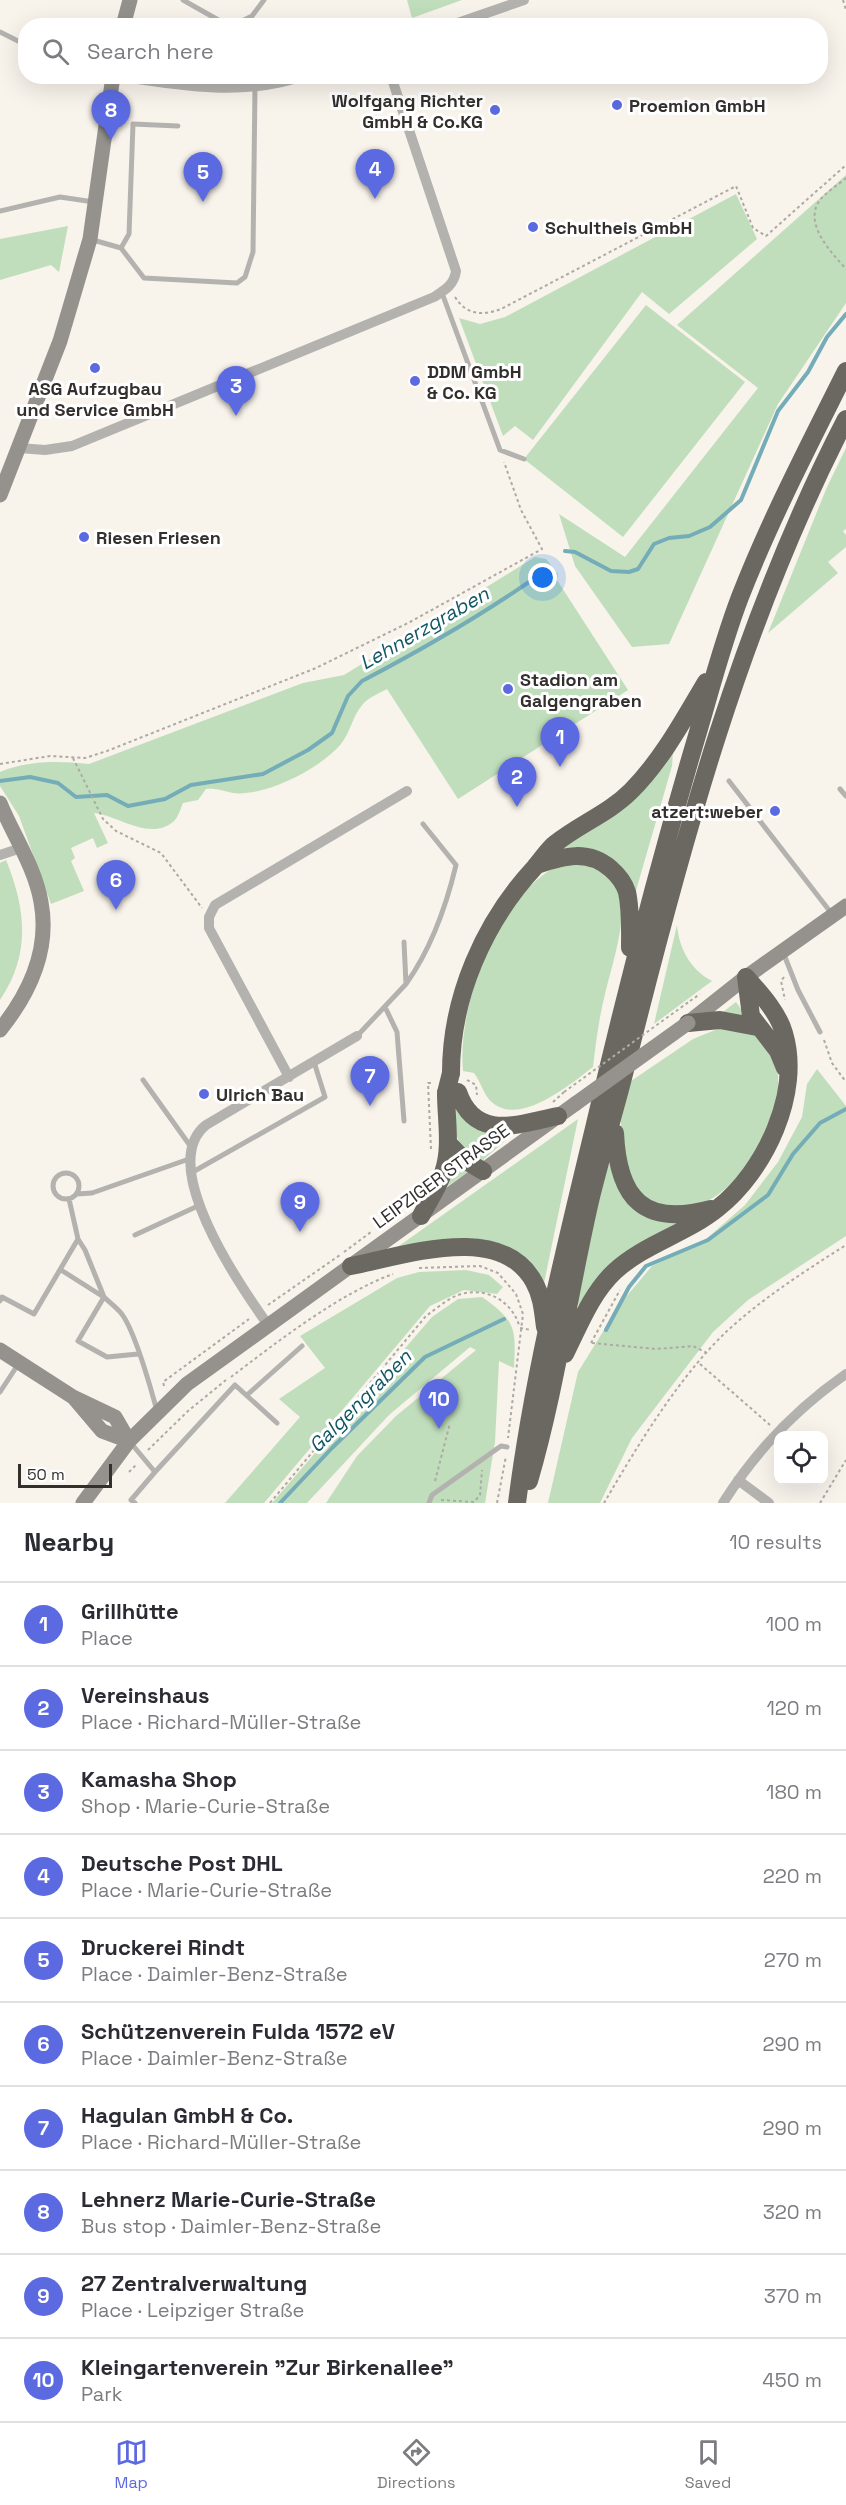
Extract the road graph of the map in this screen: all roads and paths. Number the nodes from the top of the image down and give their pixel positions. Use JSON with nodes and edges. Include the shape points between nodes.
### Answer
{"nodes":[{"id":1,"x":130,"y":0,"type":"edge"},
{"id":2,"x":183,"y":0,"type":"edge"},
{"id":3,"x":264,"y":0,"type":"edge"},
{"id":4,"x":524,"y":0,"type":"edge"},
{"id":5,"x":843,"y":0,"type":"edge"},
{"id":6,"x":846,"y":10,"type":"edge"},
{"id":7,"x":125,"y":18,"type":"edge"},
{"id":8,"x":216,"y":18,"type":"edge"},
{"id":9,"x":248,"y":18,"type":"edge"},
{"id":10,"x":472,"y":18,"type":"edge"},
{"id":11,"x":0,"y":33,"type":"edge"},
{"id":12,"x":18,"y":41,"type":"edge"},
{"id":13,"x":113,"y":84,"type":"edge"},
{"id":14,"x":244,"y":84,"type":"edge"},
{"id":15,"x":265,"y":84,"type":"edge"},
{"id":16,"x":394,"y":84,"type":"edge"},
{"id":17,"x":255,"y":86,"type":"junction"},
{"id":18,"x":177,"y":126,"type":"dead end"},
{"id":19,"x":846,"y":165,"type":"edge"},
{"id":20,"x":846,"y":178,"type":"edge"},
{"id":21,"x":96,"y":203,"type":"junction"},
{"id":22,"x":0,"y":211,"type":"edge"},
{"id":23,"x":90,"y":239,"type":"junction"},
{"id":24,"x":121,"y":248,"type":"junction"},
{"id":25,"x":846,"y":268,"type":"edge"},
{"id":26,"x":445,"y":290,"type":"junction"},
{"id":27,"x":846,"y":371,"type":"edge"},
{"id":28,"x":846,"y":418,"type":"edge"},
{"id":29,"x":19,"y":448,"type":"junction"},
{"id":30,"x":500,"y":450,"type":"junction"},
{"id":31,"x":524,"y":459,"type":"dead end"},
{"id":32,"x":0,"y":495,"type":"edge"},
{"id":33,"x":719,"y":659,"type":"junction"},
{"id":34,"x":73,"y":758,"type":"junction"},
{"id":35,"x":0,"y":764,"type":"edge"},
{"id":36,"x":729,"y":781,"type":"dead end"},
{"id":37,"x":840,"y":789,"type":"dead end"},
{"id":38,"x":407,"y":791,"type":"dead end"},
{"id":39,"x":846,"y":796,"type":"edge"},
{"id":40,"x":0,"y":804,"type":"edge"},
{"id":41,"x":423,"y":824,"type":"dead end"},
{"id":42,"x":21,"y":848,"type":"junction"},
{"id":43,"x":0,"y":855,"type":"edge"},
{"id":44,"x":537,"y":865,"type":"junction"},
{"id":45,"x":840,"y":910,"type":"edge"},
{"id":46,"x":209,"y":917,"type":"junction"},
{"id":47,"x":404,"y":942,"type":"dead end"},
{"id":48,"x":783,"y":951,"type":"junction"},
{"id":49,"x":789,"y":968,"type":"junction"},
{"id":50,"x":631,"y":970,"type":"junction"},
{"id":51,"x":746,"y":977,"type":"junction"},
{"id":52,"x":406,"y":984,"type":"junction"},
{"id":53,"x":385,"y":1007,"type":"junction"},
{"id":54,"x":789,"y":1009,"type":"dead end"},
{"id":55,"x":692,"y":1012,"type":"junction"},
{"id":56,"x":757,"y":1027,"type":"junction"},
{"id":57,"x":0,"y":1029,"type":"edge"},
{"id":58,"x":820,"y":1032,"type":"joint"},
{"id":59,"x":357,"y":1036,"type":"joint"},
{"id":60,"x":314,"y":1062,"type":"junction"},
{"id":61,"x":290,"y":1077,"type":"junction"},
{"id":62,"x":789,"y":1078,"type":"junction"},
{"id":63,"x":143,"y":1080,"type":"dead end"},
{"id":64,"x":846,"y":1082,"type":"edge"},
{"id":65,"x":428,"y":1083,"type":"dead end"},
{"id":66,"x":458,"y":1088,"type":"junction"},
{"id":67,"x":477,"y":1096,"type":"dead end"},
{"id":68,"x":569,"y":1098,"type":"junction"},
{"id":69,"x":554,"y":1109,"type":"junction"},
{"id":70,"x":614,"y":1116,"type":"junction"},
{"id":71,"x":404,"y":1121,"type":"dead end"},
{"id":72,"x":448,"y":1143,"type":"junction"},
{"id":73,"x":191,"y":1147,"type":"junction"},
{"id":74,"x":432,"y":1155,"type":"dead end"},
{"id":75,"x":189,"y":1159,"type":"junction"},
{"id":76,"x":56,"y":1167,"type":"dead end"},
{"id":77,"x":483,"y":1171,"type":"junction"},
{"id":78,"x":191,"y":1173,"type":"junction"},
{"id":79,"x":59,"y":1174,"type":"junction"},
{"id":80,"x":77,"y":1194,"type":"junction"},
{"id":81,"x":69,"y":1199,"type":"junction"},
{"id":82,"x":202,"y":1205,"type":"junction"},
{"id":83,"x":720,"y":1207,"type":"junction"},
{"id":84,"x":417,"y":1208,"type":"junction"},
{"id":85,"x":398,"y":1214,"type":"dead end"},
{"id":86,"x":379,"y":1227,"type":"dead end"},
{"id":87,"x":135,"y":1235,"type":"dead end"},
{"id":88,"x":78,"y":1239,"type":"junction"},
{"id":89,"x":846,"y":1245,"type":"edge"},
{"id":90,"x":351,"y":1266,"type":"junction"},
{"id":91,"x":412,"y":1269,"type":"dead end"},
{"id":92,"x":61,"y":1270,"type":"junction"},
{"id":93,"x":402,"y":1270,"type":"dead end"},
{"id":94,"x":621,"y":1287,"type":"dead end"},
{"id":95,"x":104,"y":1297,"type":"junction"},
{"id":96,"x":0,"y":1301,"type":"edge"},
{"id":97,"x":267,"y":1306,"type":"dead end"},
{"id":98,"x":252,"y":1316,"type":"dead end"},
{"id":99,"x":268,"y":1325,"type":"junction"},
{"id":100,"x":520,"y":1328,"type":"junction"},
{"id":101,"x":539,"y":1334,"type":"junction"},
{"id":102,"x":302,"y":1346,"type":"dead end"},
{"id":103,"x":0,"y":1350,"type":"edge"},
{"id":104,"x":707,"y":1353,"type":"junction"},
{"id":105,"x":138,"y":1354,"type":"junction"},
{"id":106,"x":19,"y":1362,"type":"junction"},
{"id":107,"x":699,"y":1363,"type":"junction"},
{"id":108,"x":846,"y":1374,"type":"edge"},
{"id":109,"x":553,"y":1377,"type":"junction"},
{"id":110,"x":163,"y":1382,"type":"dead end"},
{"id":111,"x":0,"y":1392,"type":"edge"},
{"id":112,"x":247,"y":1395,"type":"junction"},
{"id":113,"x":157,"y":1410,"type":"junction"},
{"id":114,"x":277,"y":1423,"type":"dead end"},
{"id":115,"x":450,"y":1423,"type":"dead end"},
{"id":116,"x":770,"y":1424,"type":"dead end"},
{"id":117,"x":129,"y":1441,"type":"junction"},
{"id":118,"x":507,"y":1447,"type":"junction"},
{"id":119,"x":149,"y":1450,"type":"dead end"},
{"id":120,"x":483,"y":1459,"type":"junction"},
{"id":121,"x":846,"y":1460,"type":"edge"},
{"id":122,"x":134,"y":1467,"type":"dead end"},
{"id":123,"x":129,"y":1472,"type":"dead end"},
{"id":124,"x":155,"y":1472,"type":"junction"},
{"id":125,"x":738,"y":1480,"type":"junction"},
{"id":126,"x":430,"y":1499,"type":"edge"},
{"id":127,"x":83,"y":1503,"type":"edge"},
{"id":128,"x":135,"y":1503,"type":"edge"},
{"id":129,"x":270,"y":1503,"type":"edge"},
{"id":130,"x":497,"y":1503,"type":"edge"},
{"id":131,"x":517,"y":1503,"type":"edge"},
{"id":132,"x":522,"y":1503,"type":"edge"},
{"id":133,"x":604,"y":1503,"type":"edge"},
{"id":134,"x":723,"y":1503,"type":"edge"},
{"id":135,"x":769,"y":1503,"type":"edge"},
{"id":136,"x":820,"y":1503,"type":"edge"}],
"edges":[{"from":1,"to":7,"type":"main road"},
{"from":2,"to":8,"type":"lane"},
{"from":3,"to":9,"type":"lane"},
{"from":4,"to":10,"type":"street"},
{"from":5,"to":6,"type":"path"},
{"from":11,"to":12,"type":"lane"},
{"from":13,"to":21,"type":"main road"},
{"from":14,"to":17,"type":"street"},
{"from":15,"to":17,"type":"street"},
{"from":16,"to":26,"type":"street","via":[[456,272]]},
{"from":17,"to":24,"type":"lane","via":[[253,252],[244,276],[237,283],[144,278]]},
{"from":18,"to":24,"type":"lane","via":[[133,124],[129,234]]},
{"from":19,"to":26,"type":"path","via":[[766,236],[753,228],[736,186],[486,315],[472,313]]},
{"from":20,"to":25,"type":"path","via":[[818,203],[815,219],[821,239]]},
{"from":21,"to":22,"type":"lane","via":[[60,197]]},
{"from":21,"to":23,"type":"main road"},
{"from":23,"to":24,"type":"lane"},
{"from":23,"to":29,"type":"main road","via":[[60,341]]},
{"from":26,"to":29,"type":"street","via":[[72,446]]},
{"from":26,"to":30,"type":"lane"},
{"from":27,"to":33,"type":"highway","via":[[741,596]]},
{"from":28,"to":70,"type":"highway","via":[[759,614],[713,741],[679,857]]},
{"from":29,"to":32,"type":"main road"},
{"from":30,"to":31,"type":"lane"},
{"from":30,"to":34,"type":"path","via":[[521,510],[542,549],[410,622],[316,668],[107,751]]},
{"from":33,"to":44,"type":"highway","via":[[665,748],[631,790],[614,806],[555,843]]},
{"from":33,"to":50,"type":"highway"},
{"from":34,"to":35,"type":"path","via":[[50,756]]},
{"from":34,"to":46,"type":"path","via":[[103,819],[116,831],[161,853]]},
{"from":36,"to":45,"type":"lane"},
{"from":37,"to":39,"type":"lane"},
{"from":38,"to":46,"type":"street","via":[[215,905]]},
{"from":40,"to":42,"type":"main road"},
{"from":41,"to":52,"type":"lane","via":[[456,865],[424,958]]},
{"from":42,"to":43,"type":"street"},
{"from":42,"to":57,"type":"main road","via":[[41,902],[42,936],[34,976],[18,1008]]},
{"from":44,"to":50,"type":"highway","via":[[563,856],[589,856],[617,874],[628,898]]},
{"from":44,"to":66,"type":"highway","via":[[506,900],[480,948],[459,1007],[451,1066]]},
{"from":45,"to":48,"type":"main road","name":"LEIPZIGER STRASSE"},
{"from":46,"to":61,"type":"street","via":[[209,928]]},
{"from":47,"to":52,"type":"lane"},
{"from":48,"to":49,"type":"lane"},
{"from":48,"to":51,"type":"main road","name":"LEIPZIGER STRASSE"},
{"from":49,"to":54,"type":"path","via":[[781,981]]},
{"from":49,"to":58,"type":"lane"},
{"from":50,"to":101,"type":"highway"},
{"from":51,"to":55,"type":"main road","name":"LEIPZIGER STRASSE"},
{"from":51,"to":56,"type":"highway","via":[[748,1002]]},
{"from":51,"to":62,"type":"highway","via":[[764,997],[783,1030]]},
{"from":52,"to":53,"type":"lane"},
{"from":53,"to":59,"type":"lane"},
{"from":53,"to":71,"type":"lane","via":[[398,1032]]},
{"from":55,"to":56,"type":"highway"},
{"from":55,"to":68,"type":"main road","name":"LEIPZIGER STRASSE","bridge":true},
{"from":55,"to":68,"type":"path","bridge":true},
{"from":56,"to":62,"type":"highway","via":[[778,1051]]},
{"from":58,"to":64,"type":"path","via":[[832,1063]]},
{"from":59,"to":60,"type":"street"},
{"from":60,"to":61,"type":"street"},
{"from":60,"to":78,"type":"lane","via":[[325,1097]]},
{"from":61,"to":73,"type":"street","via":[[206,1125],[197,1132]]},
{"from":62,"to":83,"type":"highway","via":[[786,1100],[765,1149],[741,1185]]},
{"from":63,"to":73,"type":"lane"},
{"from":65,"to":74,"type":"path"},
{"from":66,"to":67,"type":"path","via":[[476,1085]]},
{"from":66,"to":69,"type":"highway","via":[[468,1112],[490,1125],[502,1127]]},
{"from":66,"to":72,"type":"highway"},
{"from":68,"to":69,"type":"main road","name":"LEIPZIGER STRASSE"},
{"from":68,"to":69,"type":"path"},
{"from":69,"to":77,"type":"main road","name":"LEIPZIGER STRASSE"},
{"from":70,"to":83,"type":"highway","via":[[616,1161],[622,1182],[634,1198],[650,1210],[670,1216]]},
{"from":70,"to":109,"type":"highway","via":[[591,1196]]},
{"from":72,"to":77,"type":"highway","via":[[463,1159]]},
{"from":72,"to":84,"type":"highway","via":[[443,1174]]},
{"from":73,"to":75,"type":"street"},
{"from":75,"to":78,"type":"street"},
{"from":75,"to":80,"type":"lane","via":[[92,1193]]},
{"from":76,"to":79,"type":"lane"},
{"from":77,"to":84,"type":"main road","name":"LEIPZIGER STRASSE"},
{"from":78,"to":82,"type":"street"},
{"from":79,"to":80,"type":"lane","via":[[75,1177],[79,1185]]},
{"from":79,"to":81,"type":"lane","via":[[53,1181],[53,1191],[60,1198]]},
{"from":80,"to":81,"type":"lane"},
{"from":81,"to":88,"type":"lane"},
{"from":82,"to":87,"type":"lane"},
{"from":82,"to":99,"type":"street","via":[[219,1250]]},
{"from":83,"to":109,"type":"highway","via":[[695,1225],[633,1257],[613,1273],[597,1292]]},
{"from":84,"to":85,"type":"path"},
{"from":84,"to":90,"type":"main road","name":"LEIPZIGER STRASSE"},
{"from":86,"to":97,"type":"path"},
{"from":88,"to":92,"type":"lane"},
{"from":88,"to":95,"type":"lane"},
{"from":89,"to":104,"type":"path","via":[[750,1310]]},
{"from":90,"to":99,"type":"main road","name":"LEIPZIGER STRASSE"},
{"from":90,"to":101,"type":"highway","via":[[455,1247],[500,1251],[521,1266],[534,1282],[541,1300]]},
{"from":91,"to":100,"type":"path","via":[[457,1265],[489,1269],[516,1294],[522,1307]]},
{"from":92,"to":95,"type":"lane"},
{"from":92,"to":96,"type":"lane","via":[[34,1314],[2,1297]]},
{"from":93,"to":119,"type":"path","via":[[371,1281],[280,1340],[188,1411]]},
{"from":94,"to":104,"type":"path","via":[[591,1342],[656,1349],[693,1346]]},
{"from":95,"to":105,"type":"lane","via":[[123,1315]]},
{"from":95,"to":105,"type":"lane","via":[[78,1341],[107,1357]]},
{"from":98,"to":110,"type":"path"},
{"from":99,"to":113,"type":"main road","name":"LEIPZIGER STRASSE"},
{"from":100,"to":101,"type":"path"},
{"from":100,"to":118,"type":"path"},
{"from":100,"to":129,"type":"path","via":[[516,1314],[499,1298],[473,1292],[446,1302],[426,1316]]},
{"from":101,"to":131,"type":"highway"},
{"from":102,"to":112,"type":"lane"},
{"from":103,"to":106,"type":"main road"},
{"from":104,"to":107,"type":"path"},
{"from":105,"to":113,"type":"lane"},
{"from":106,"to":111,"type":"lane"},
{"from":106,"to":117,"type":"main road","via":[[73,1397],[102,1431]]},
{"from":107,"to":116,"type":"path"},
{"from":107,"to":133,"type":"path","via":[[647,1432]]},
{"from":108,"to":125,"type":"street","via":[[777,1431]]},
{"from":109,"to":132,"type":"highway"},
{"from":112,"to":114,"type":"lane"},
{"from":112,"to":124,"type":"lane","via":[[235,1385]]},
{"from":113,"to":117,"type":"main road","name":"LEIPZIGER STRASSE"},
{"from":115,"to":126,"type":"path"},
{"from":117,"to":124,"type":"lane"},
{"from":117,"to":127,"type":"main road","name":"LEIPZIGER STRASSE"},
{"from":118,"to":120,"type":"lane","via":[[501,1446]]},
{"from":118,"to":130,"type":"path"},
{"from":120,"to":126,"type":"lane"},
{"from":120,"to":126,"type":"path","via":[[480,1495],[474,1502]]},
{"from":121,"to":136,"type":"path"},
{"from":122,"to":123,"type":"path"},
{"from":124,"to":128,"type":"lane","via":[[131,1500]]},
{"from":125,"to":134,"type":"street"},
{"from":125,"to":135,"type":"street"}]}
